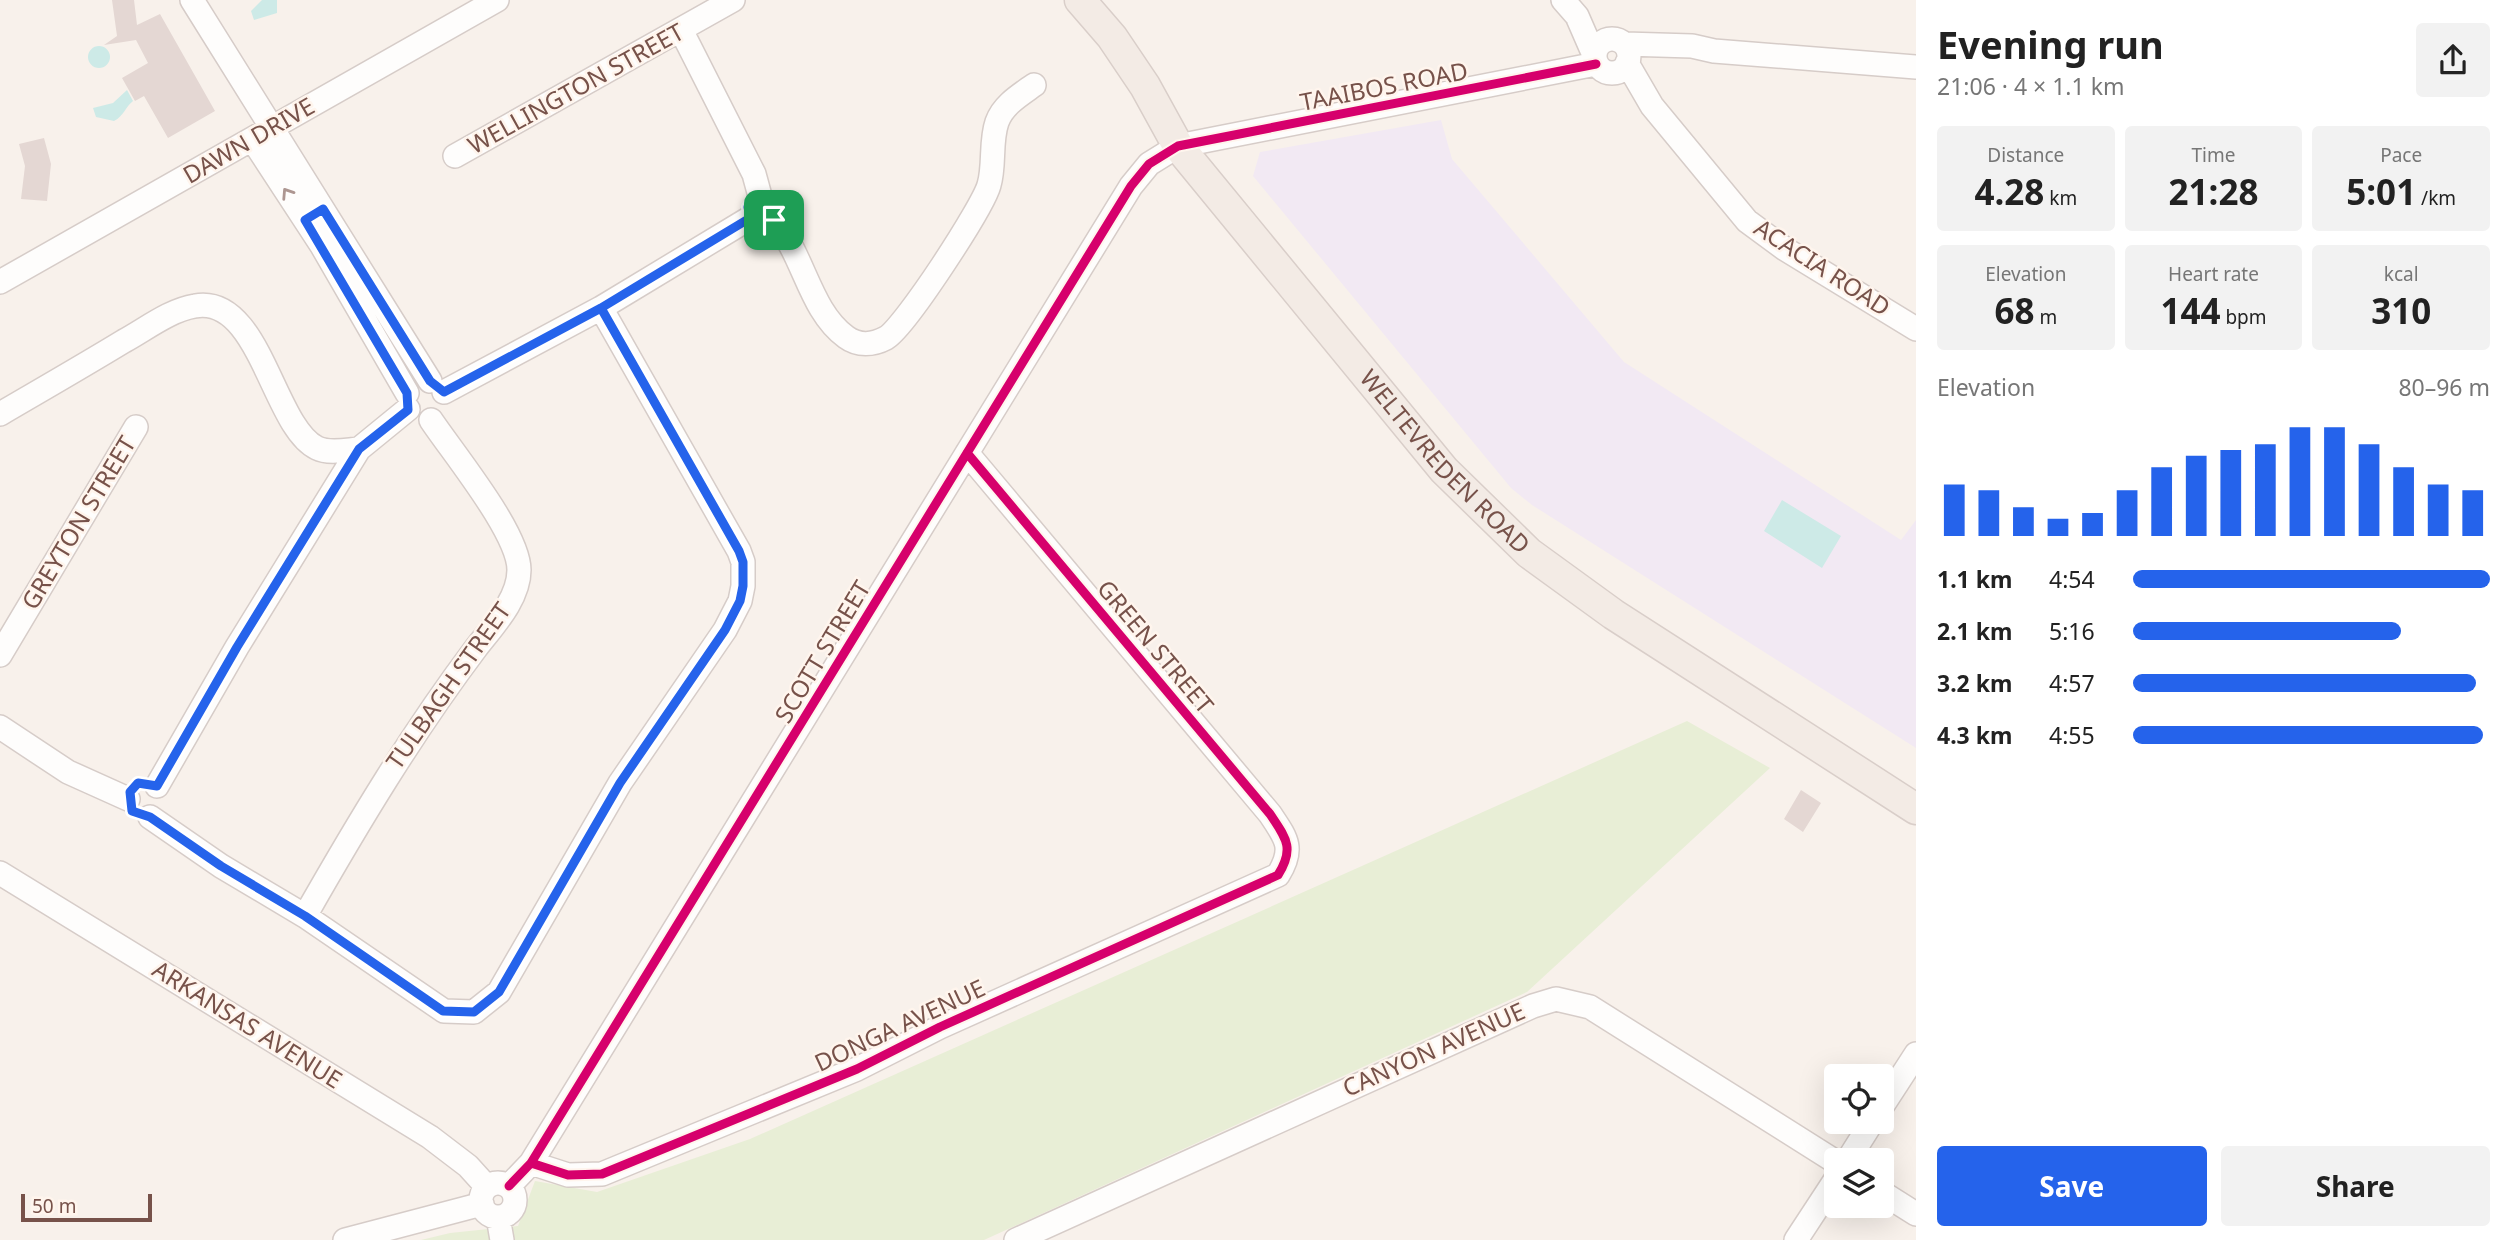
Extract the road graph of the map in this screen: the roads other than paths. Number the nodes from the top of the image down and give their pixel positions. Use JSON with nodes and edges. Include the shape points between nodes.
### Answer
{"nodes":[{"id":1,"x":192,"y":0,"type":"edge"},
{"id":2,"x":497,"y":0,"type":"edge"},
{"id":3,"x":733,"y":0,"type":"edge"},
{"id":4,"x":1080,"y":0,"type":"edge"},
{"id":5,"x":1570,"y":8,"type":"edge"},
{"id":6,"x":681,"y":30,"type":"junction"},
{"id":7,"x":1614,"y":56,"type":"junction"},
{"id":8,"x":1916,"y":67,"type":"edge"},
{"id":9,"x":1034,"y":85,"type":"dead end"},
{"id":10,"x":273,"y":127,"type":"junction"},
{"id":11,"x":252,"y":139,"type":"junction"},
{"id":12,"x":1178,"y":146,"type":"junction"},
{"id":13,"x":454,"y":156,"type":"dead end"},
{"id":14,"x":760,"y":196,"type":"junction"},
{"id":15,"x":314,"y":215,"type":"junction"},
{"id":16,"x":750,"y":218,"type":"junction"},
{"id":17,"x":774,"y":220,"type":"junction"},
{"id":18,"x":0,"y":282,"type":"edge"},
{"id":19,"x":601,"y":308,"type":"junction"},
{"id":20,"x":1916,"y":329,"type":"edge"},
{"id":21,"x":437,"y":386,"type":"junction"},
{"id":22,"x":408,"y":401,"type":"junction"},
{"id":23,"x":0,"y":414,"type":"edge"},
{"id":24,"x":431,"y":420,"type":"junction"},
{"id":25,"x":136,"y":427,"type":"dead end"},
{"id":26,"x":359,"y":449,"type":"junction"},
{"id":27,"x":967,"y":453,"type":"junction"},
{"id":28,"x":0,"y":655,"type":"edge"},
{"id":29,"x":0,"y":727,"type":"edge"},
{"id":30,"x":157,"y":786,"type":"junction"},
{"id":31,"x":128,"y":799,"type":"junction"},
{"id":32,"x":1916,"y":809,"type":"edge"},
{"id":33,"x":150,"y":817,"type":"junction"},
{"id":34,"x":0,"y":873,"type":"edge"},
{"id":35,"x":1278,"y":875,"type":"joint"},
{"id":36,"x":305,"y":916,"type":"junction"},
{"id":37,"x":1916,"y":1054,"type":"edge"},
{"id":38,"x":1894,"y":1088,"type":"edge"},
{"id":39,"x":1824,"y":1154,"type":"edge"},
{"id":40,"x":531,"y":1163,"type":"junction"},
{"id":41,"x":1824,"y":1197,"type":"edge"},
{"id":42,"x":1894,"y":1200,"type":"edge"},
{"id":43,"x":495,"y":1207,"type":"edge"},
{"id":44,"x":1916,"y":1214,"type":"edge"},
{"id":45,"x":345,"y":1240,"type":"edge"},
{"id":46,"x":1016,"y":1240,"type":"edge"},
{"id":47,"x":1796,"y":1240,"type":"edge"}],
"edges":[{"from":1,"to":10,"type":"street"},
{"from":2,"to":10,"type":"street","name":"DAWN DRIVE"},
{"from":3,"to":6,"type":"street","name":"WELLINGTON STREET"},
{"from":4,"to":12,"type":"main road","name":"WELTEVREDEN ROAD","via":[[1145,86]]},
{"from":5,"to":7,"type":"street","name":"ACACIA ROAD"},
{"from":6,"to":13,"type":"street","name":"WELLINGTON STREET"},
{"from":6,"to":14,"type":"street","via":[[754,174]]},
{"from":7,"to":8,"type":"street","name":"TAAIBOS ROAD","via":[[1692,47]]},
{"from":7,"to":12,"type":"street","name":"TAAIBOS ROAD"},
{"from":7,"to":20,"type":"street","name":"ACACIA ROAD","via":[[1747,220]]},
{"from":9,"to":17,"type":"street","via":[[1013,100],[997,121],[992,172],[982,201],[918,304],[886,338],[857,343],[839,331]]},
{"from":10,"to":11,"type":"street","name":"DAWN DRIVE"},
{"from":10,"to":15,"type":"street"},
{"from":15,"to":11,"type":"street","one_way":true},
{"from":11,"to":18,"type":"street","name":"DAWN DRIVE"},
{"from":12,"to":27,"type":"street","name":"SCOTT STREET","via":[[1149,164],[1131,186]]},
{"from":12,"to":32,"type":"main road","name":"WELTEVREDEN ROAD","via":[[1444,470],[1529,552],[1613,614]]},
{"from":14,"to":16,"type":"street","via":[[751,202]]},
{"from":14,"to":17,"type":"street","via":[[775,204]]},
{"from":15,"to":21,"type":"street"},
{"from":15,"to":22,"type":"street"},
{"from":16,"to":17,"type":"street","via":[[761,225]]},
{"from":16,"to":19,"type":"street"},
{"from":19,"to":21,"type":"street"},
{"from":19,"to":36,"type":"street","via":[[739,551],[744,575],[735,612],[620,783],[488,1004],[474,1012],[443,1011]]},
{"from":21,"to":22,"type":"street","via":[[420,382]]},
{"from":21,"to":24,"type":"street","via":[[444,409]]},
{"from":22,"to":24,"type":"street","via":[[422,420]]},
{"from":22,"to":26,"type":"street"},
{"from":23,"to":26,"type":"street","via":[[163,319],[202,305],[225,313],[251,341],[302,437],[321,450]]},
{"from":24,"to":36,"type":"street","name":"TULBAGH STREET","via":[[506,531],[517,555],[517,585],[492,628],[384,779]]},
{"from":25,"to":28,"type":"street","name":"GREYTON STREET"},
{"from":26,"to":30,"type":"street"},
{"from":27,"to":35,"type":"street","name":"GREEN STREET","via":[[1270,814],[1288,849]]},
{"from":27,"to":40,"type":"street","name":"SCOTT STREET"},
{"from":29,"to":31,"type":"street","via":[[76,776]]},
{"from":30,"to":31,"type":"street","via":[[138,783]]},
{"from":30,"to":33,"type":"street","via":[[162,804]]},
{"from":31,"to":33,"type":"street","via":[[132,811]]},
{"from":33,"to":36,"type":"street"},
{"from":34,"to":43,"type":"street","name":"ARKANSAS AVENUE","via":[[430,1138],[468,1166]]},
{"from":35,"to":40,"type":"street","name":"DONGA AVENUE","via":[[857,1069],[602,1174],[568,1175]]},
{"from":37,"to":38,"type":"street"},
{"from":39,"to":46,"type":"street","name":"CANYON AVENUE","via":[[1590,1007],[1556,999],[1360,1082]]},
{"from":40,"to":43,"type":"street","name":"SCOTT STREET"},
{"from":41,"to":47,"type":"street"},
{"from":42,"to":44,"type":"street"},
{"from":43,"to":45,"type":"street"}]}
